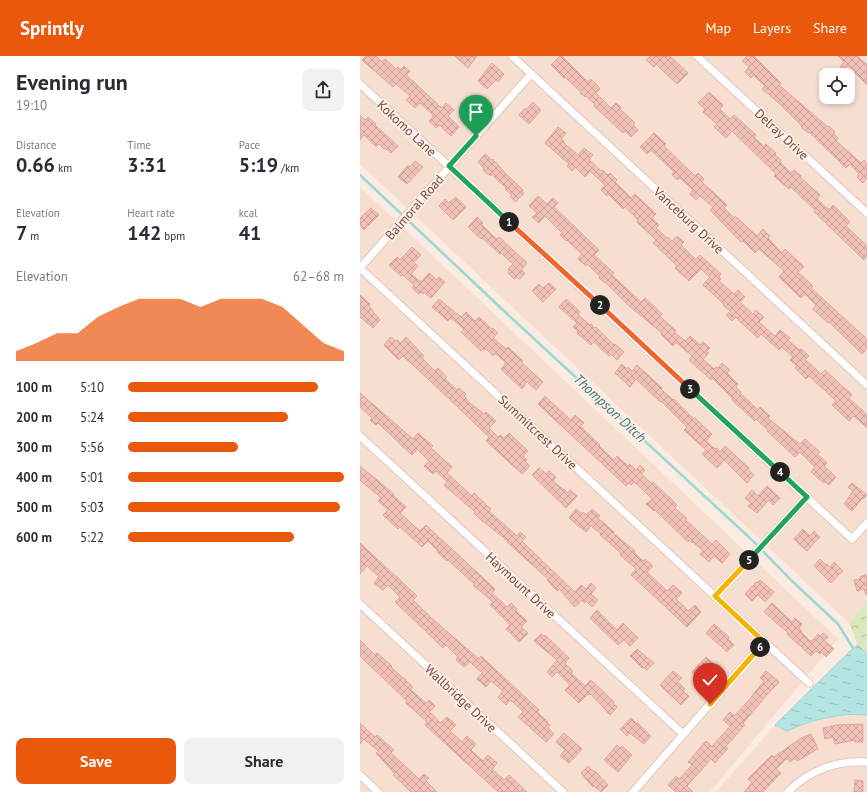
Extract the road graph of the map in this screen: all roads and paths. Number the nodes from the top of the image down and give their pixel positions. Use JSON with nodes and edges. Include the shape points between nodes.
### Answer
{"nodes":[{"id":1,"x":512,"y":56,"type":"edge"},
{"id":2,"x":697,"y":56,"type":"edge"},
{"id":3,"x":531,"y":74,"type":"junction"},
{"id":4,"x":360,"y":84,"type":"edge"},
{"id":5,"x":449,"y":166,"type":"junction"},
{"id":6,"x":867,"y":213,"type":"edge"},
{"id":7,"x":360,"y":268,"type":"edge"},
{"id":8,"x":867,"y":385,"type":"edge"},
{"id":9,"x":360,"y":436,"type":"edge"},
{"id":10,"x":807,"y":497,"type":"junction"},
{"id":11,"x":867,"y":523,"type":"edge"},
{"id":12,"x":715,"y":596,"type":"junction"},
{"id":13,"x":360,"y":604,"type":"edge"},
{"id":14,"x":764,"y":642,"type":"junction"},
{"id":15,"x":809,"y":683,"type":"dead end"},
{"id":16,"x":683,"y":734,"type":"junction"},
{"id":17,"x":867,"y":762,"type":"edge"},
{"id":18,"x":360,"y":775,"type":"edge"},
{"id":19,"x":378,"y":792,"type":"edge"},
{"id":20,"x":563,"y":792,"type":"edge"},
{"id":21,"x":633,"y":792,"type":"edge"},
{"id":22,"x":788,"y":792,"type":"edge"}],
"edges":[{"from":1,"to":3,"type":"street","name":"Vanceburg Drive"},
{"from":2,"to":6,"type":"street","name":"Delray Drive"},
{"from":3,"to":5,"type":"street","name":"Balmoral Road"},
{"from":3,"to":8,"type":"street","name":"Vanceburg Drive"},
{"from":4,"to":5,"type":"street","name":"Kokomo Lane"},
{"from":5,"to":7,"type":"street","name":"Balmoral Road"},
{"from":5,"to":10,"type":"street","name":"Kokomo Lane"},
{"from":7,"to":12,"type":"street","name":"Summitcrest Drive"},
{"from":9,"to":16,"type":"street","name":"Haymount Drive"},
{"from":10,"to":11,"type":"street","name":"Kokomo Lane","via":[[852,540]]},
{"from":10,"to":12,"type":"street"},
{"from":12,"to":14,"type":"street","name":"Summitcrest Drive"},
{"from":13,"to":20,"type":"street","name":"Wallbridge Drive"},
{"from":14,"to":15,"type":"street","name":"Summitcrest Drive"},
{"from":14,"to":16,"type":"street"},
{"from":16,"to":21,"type":"street"},
{"from":17,"to":22,"type":"street","via":[[844,763],[819,770],[804,778]]},
{"from":18,"to":19,"type":"street"}]}
